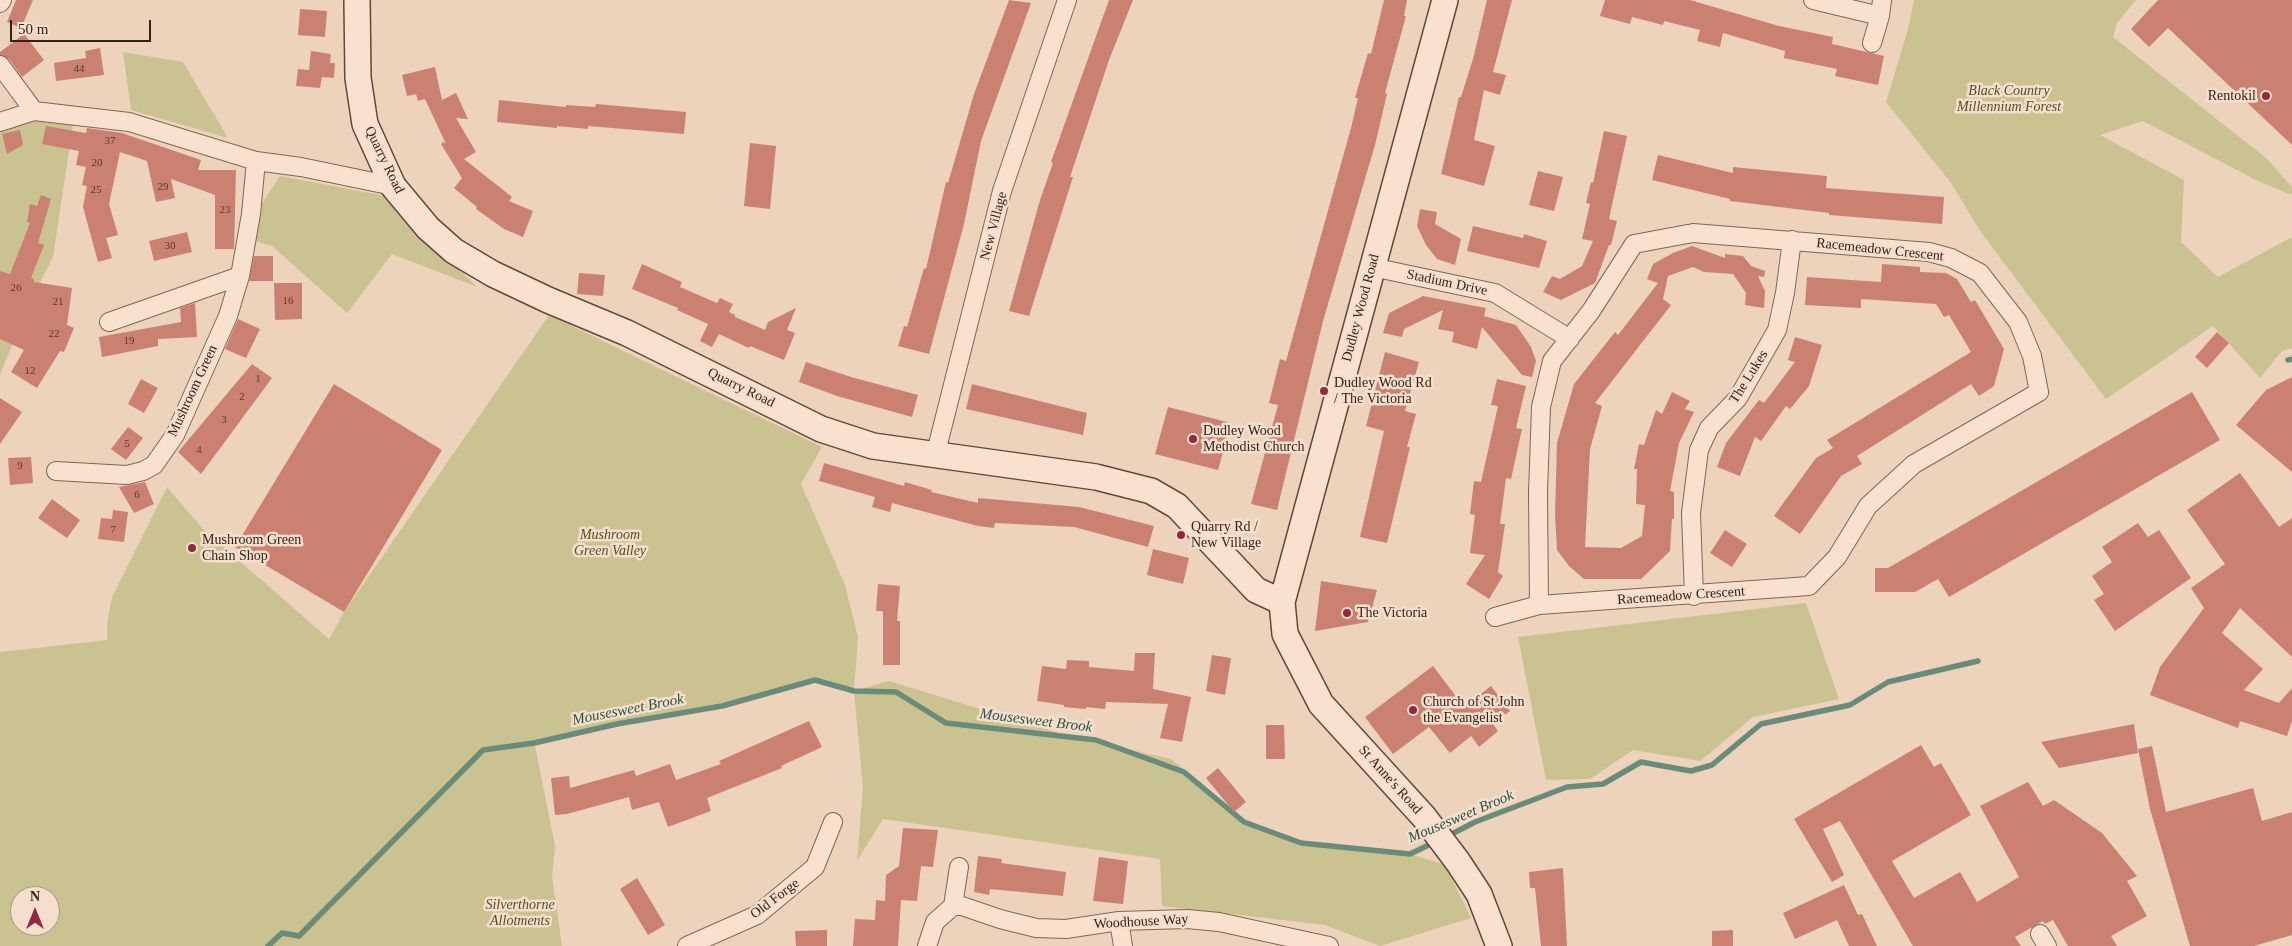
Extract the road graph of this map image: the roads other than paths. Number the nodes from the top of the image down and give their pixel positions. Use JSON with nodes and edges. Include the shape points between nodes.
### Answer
{"nodes":[{"id":1,"x":357,"y":0,"type":"edge"},
{"id":2,"x":1067,"y":0,"type":"edge"},
{"id":3,"x":1445,"y":0,"type":"edge"},
{"id":4,"x":1813,"y":0,"type":"edge"},
{"id":5,"x":1881,"y":8,"type":"edge"},
{"id":6,"x":1872,"y":43,"type":"dead end"},
{"id":7,"x":0,"y":65,"type":"edge"},
{"id":8,"x":34,"y":111,"type":"junction"},
{"id":9,"x":0,"y":122,"type":"edge"},
{"id":10,"x":256,"y":161,"type":"junction"},
{"id":11,"x":393,"y":186,"type":"junction"},
{"id":12,"x":1792,"y":240,"type":"junction"},
{"id":13,"x":1372,"y":267,"type":"junction"},
{"id":14,"x":240,"y":276,"type":"junction"},
{"id":15,"x":109,"y":322,"type":"dead end"},
{"id":16,"x":1570,"y":339,"type":"junction"},
{"id":17,"x":935,"y":456,"type":"junction"},
{"id":18,"x":56,"y":471,"type":"dead end"},
{"id":19,"x":1694,"y":596,"type":"junction"},
{"id":20,"x":1282,"y":602,"type":"junction"},
{"id":21,"x":1539,"y":605,"type":"junction"},
{"id":22,"x":1494,"y":617,"type":"dead end"},
{"id":23,"x":1290,"y":645,"type":"joint"},
{"id":24,"x":834,"y":822,"type":"dead end"},
{"id":25,"x":960,"y":867,"type":"dead end"},
{"id":26,"x":953,"y":906,"type":"junction"},
{"id":27,"x":1119,"y":921,"type":"junction"},
{"id":28,"x":687,"y":946,"type":"edge"},
{"id":29,"x":927,"y":946,"type":"edge"},
{"id":30,"x":1123,"y":946,"type":"edge"},
{"id":31,"x":1329,"y":946,"type":"edge"},
{"id":32,"x":1499,"y":946,"type":"edge"}],
"edges":[{"from":1,"to":11,"type":"street","name":"Quarry Road","via":[[358,78],[366,124]]},
{"from":2,"to":17,"type":"street","name":"New Village","via":[[1002,191]]},
{"from":3,"to":13,"type":"street","name":"Dudley Wood Road"},
{"from":4,"to":5,"type":"street"},
{"from":5,"to":6,"type":"street"},
{"from":7,"to":8,"type":"street"},
{"from":8,"to":9,"type":"street"},
{"from":8,"to":10,"type":"street","via":[[130,122]]},
{"from":10,"to":11,"type":"street"},
{"from":10,"to":14,"type":"street","name":"Mushroom Green"},
{"from":11,"to":17,"type":"street","name":"Quarry Road","via":[[428,228],[454,251],[493,274],[627,333],[821,428],[873,446]]},
{"from":12,"to":16,"type":"street","name":"Racemeadow Crescent","via":[[1693,233],[1634,244]]},
{"from":12,"to":19,"type":"street","name":"The Lukes","via":[[1777,330],[1738,398],[1709,428],[1699,450],[1691,513]]},
{"from":12,"to":19,"type":"street","name":"Racemeadow Crescent","via":[[1929,252],[1951,258],[1980,273],[2018,322],[2032,356],[2039,392],[1914,464],[1868,506],[1837,557],[1809,586]]},
{"from":13,"to":16,"type":"street","name":"Stadium Drive","via":[[1495,293]]},
{"from":13,"to":20,"type":"street","name":"Dudley Wood Road"},
{"from":14,"to":15,"type":"street"},
{"from":14,"to":18,"type":"street","name":"Mushroom Green","via":[[228,316],[175,434],[154,464],[127,475]]},
{"from":16,"to":21,"type":"street","name":"Racemeadow Crescent","via":[[1552,361],[1541,407]]},
{"from":17,"to":20,"type":"street","name":"Quarry Road","via":[[1096,477],[1151,491],[1177,506],[1256,590]]},
{"from":19,"to":21,"type":"street","name":"Racemeadow Crescent"},
{"from":20,"to":23,"type":"street","name":"Dudley Wood Road"},
{"from":21,"to":22,"type":"street","name":"Racemeadow Crescent"},
{"from":23,"to":32,"type":"street","name":"St Anne's Road","via":[[1321,704],[1424,817],[1458,862],[1479,894]]},
{"from":24,"to":28,"type":"street","name":"Old Forge","via":[[815,867],[757,915]]},
{"from":25,"to":26,"type":"street"},
{"from":26,"to":27,"type":"street","name":"Woodhouse Way","via":[[1036,928],[1066,929]]},
{"from":26,"to":29,"type":"street","via":[[935,922]]},
{"from":27,"to":30,"type":"street"},
{"from":27,"to":31,"type":"street","name":"Woodhouse Way","via":[[1162,918],[1219,922]]}]}
